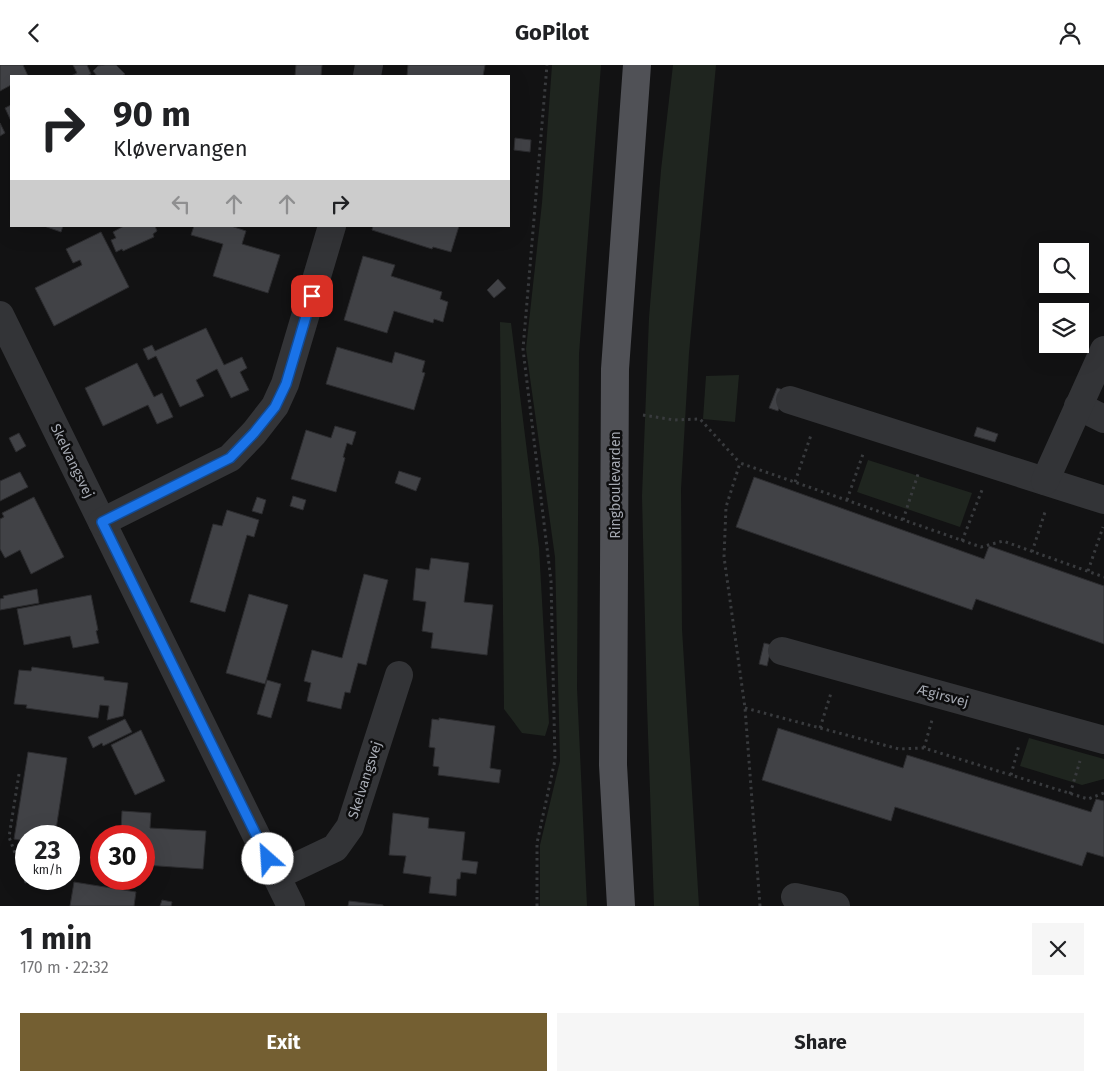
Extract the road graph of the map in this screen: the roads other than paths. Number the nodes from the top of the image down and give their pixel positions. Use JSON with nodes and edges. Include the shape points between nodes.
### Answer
{"nodes":[{"id":1,"x":637,"y":65,"type":"edge"},
{"id":2,"x":332,"y":227,"type":"edge"},
{"id":3,"x":0,"y":315,"type":"edge"},
{"id":4,"x":1104,"y":350,"type":"edge"},
{"id":5,"x":790,"y":400,"type":"dead end"},
{"id":6,"x":1078,"y":406,"type":"junction"},
{"id":7,"x":1104,"y":419,"type":"edge"},
{"id":8,"x":1049,"y":483,"type":"junction"},
{"id":9,"x":1104,"y":501,"type":"edge"},
{"id":10,"x":102,"y":522,"type":"junction"},
{"id":11,"x":782,"y":651,"type":"dead end"},
{"id":12,"x":399,"y":675,"type":"dead end"},
{"id":13,"x":1096,"y":738,"type":"edge"},
{"id":14,"x":276,"y":876,"type":"junction"},
{"id":15,"x":794,"y":897,"type":"dead end"},
{"id":16,"x":291,"y":906,"type":"edge"},
{"id":17,"x":621,"y":906,"type":"edge"},
{"id":18,"x":836,"y":906,"type":"edge"}],
"edges":[{"from":1,"to":17,"type":"main road","name":"Ringboulevarden","via":[[615,369],[613,765]]},
{"from":2,"to":10,"type":"street","via":[[286,384],[275,407],[230,458]]},
{"from":3,"to":10,"type":"street","name":"Skelvangsvej"},
{"from":4,"to":6,"type":"street"},
{"from":5,"to":8,"type":"street"},
{"from":6,"to":7,"type":"street"},
{"from":6,"to":8,"type":"street"},
{"from":8,"to":9,"type":"street"},
{"from":10,"to":14,"type":"street","name":"Skelvangsvej"},
{"from":11,"to":13,"type":"street","name":"Ægirsvej"},
{"from":12,"to":14,"type":"street","name":"Skelvangsvej","via":[[350,827],[335,848]]},
{"from":14,"to":16,"type":"street","name":"Skelvangsvej"},
{"from":15,"to":18,"type":"street"}]}
